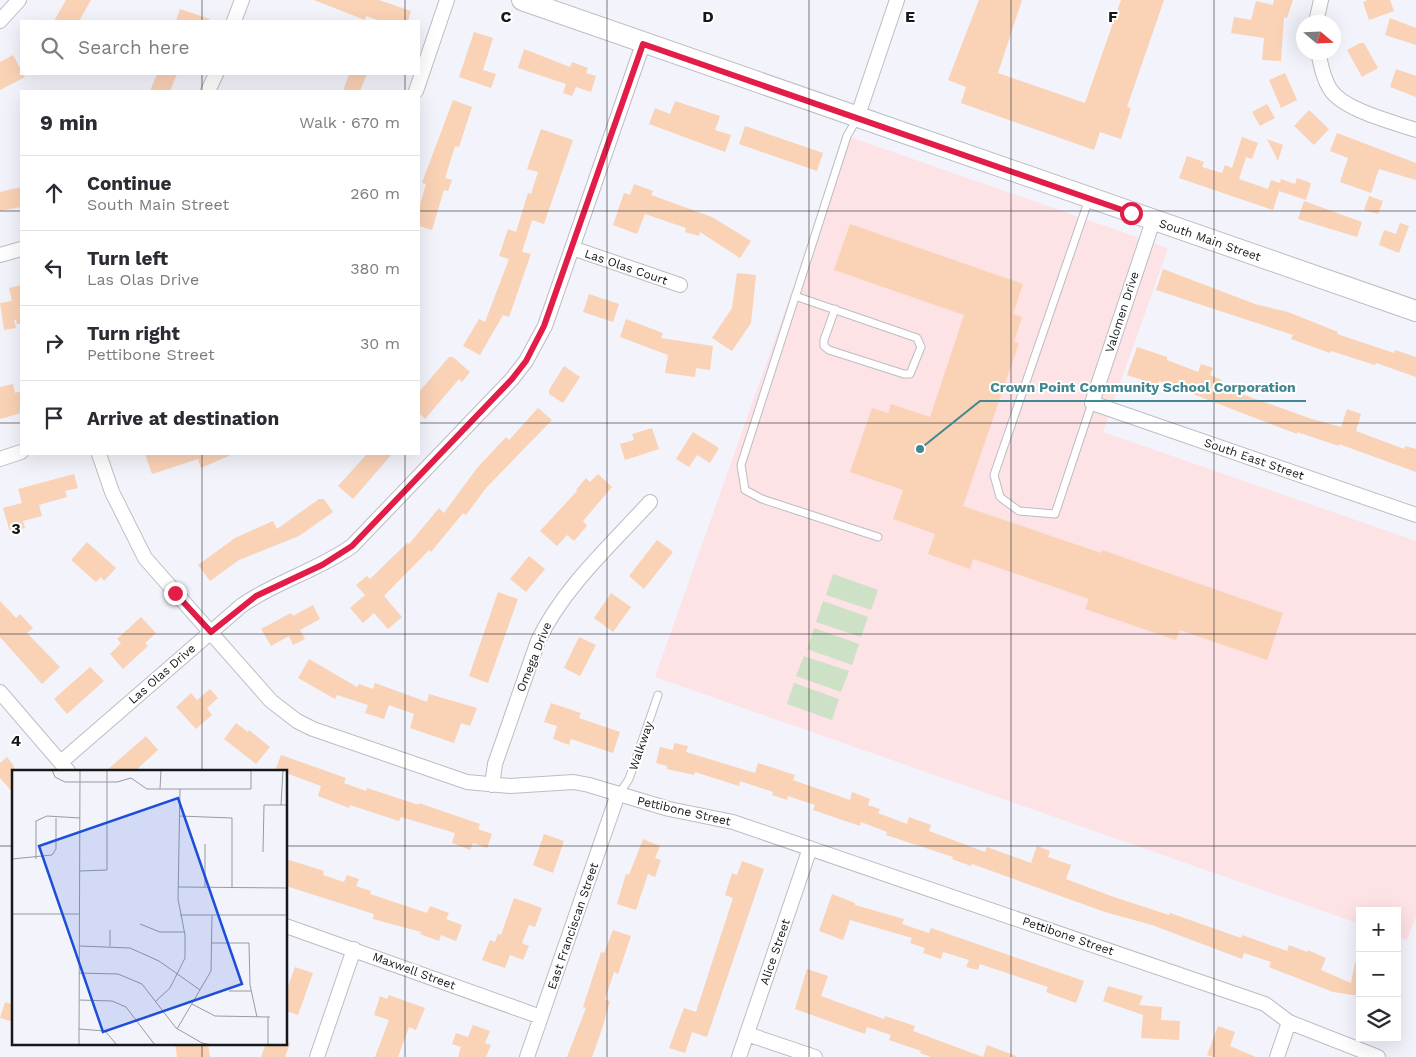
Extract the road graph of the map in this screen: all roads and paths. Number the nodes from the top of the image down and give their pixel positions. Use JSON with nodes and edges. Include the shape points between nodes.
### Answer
{"nodes":[{"id":1,"x":20,"y":0,"type":"edge"},
{"id":2,"x":242,"y":0,"type":"edge"},
{"id":3,"x":447,"y":0,"type":"edge"},
{"id":4,"x":522,"y":0,"type":"edge"},
{"id":5,"x":898,"y":0,"type":"edge"},
{"id":6,"x":1321,"y":0,"type":"edge"},
{"id":7,"x":1318,"y":15,"type":"edge"},
{"id":8,"x":234,"y":20,"type":"edge"},
{"id":9,"x":0,"y":21,"type":"edge"},
{"id":10,"x":643,"y":44,"type":"junction"},
{"id":11,"x":1320,"y":60,"type":"edge"},
{"id":12,"x":216,"y":75,"type":"edge"},
{"id":13,"x":208,"y":90,"type":"edge"},
{"id":14,"x":416,"y":90,"type":"edge"},
{"id":15,"x":857,"y":118,"type":"junction"},
{"id":16,"x":1416,"y":130,"type":"edge"},
{"id":17,"x":1089,"y":199,"type":"junction"},
{"id":18,"x":1153,"y":221,"type":"junction"},
{"id":19,"x":572,"y":248,"type":"junction"},
{"id":20,"x":20,"y":249,"type":"edge"},
{"id":21,"x":0,"y":255,"type":"edge"},
{"id":22,"x":680,"y":285,"type":"dead end"},
{"id":23,"x":796,"y":296,"type":"junction"},
{"id":24,"x":834,"y":309,"type":"junction"},
{"id":25,"x":1416,"y":311,"type":"edge"},
{"id":26,"x":1092,"y":403,"type":"junction"},
{"id":27,"x":20,"y":452,"type":"edge"},
{"id":28,"x":99,"y":455,"type":"edge"},
{"id":29,"x":0,"y":459,"type":"edge"},
{"id":30,"x":650,"y":502,"type":"dead end"},
{"id":31,"x":1416,"y":515,"type":"edge"},
{"id":32,"x":878,"y":537,"type":"dead end"},
{"id":33,"x":211,"y":632,"type":"junction"},
{"id":34,"x":0,"y":692,"type":"edge"},
{"id":35,"x":658,"y":695,"type":"dead end"},
{"id":36,"x":65,"y":766,"type":"edge"},
{"id":37,"x":492,"y":786,"type":"junction"},
{"id":38,"x":618,"y":794,"type":"junction"},
{"id":39,"x":810,"y":848,"type":"junction"},
{"id":40,"x":288,"y":927,"type":"edge"},
{"id":41,"x":354,"y":949,"type":"junction"},
{"id":42,"x":541,"y":1016,"type":"junction"},
{"id":43,"x":1290,"y":1022,"type":"junction"},
{"id":44,"x":747,"y":1034,"type":"junction"},
{"id":45,"x":317,"y":1057,"type":"edge"},
{"id":46,"x":527,"y":1057,"type":"edge"},
{"id":47,"x":738,"y":1057,"type":"edge"},
{"id":48,"x":815,"y":1057,"type":"edge"},
{"id":49,"x":1277,"y":1057,"type":"edge"},
{"id":50,"x":1378,"y":1057,"type":"edge"}],
"edges":[{"from":1,"to":9,"type":"street"},
{"from":2,"to":8,"type":"street"},
{"from":3,"to":14,"type":"street"},
{"from":4,"to":10,"type":"street","name":"South Main Street"},
{"from":5,"to":15,"type":"street"},
{"from":6,"to":7,"type":"street"},
{"from":10,"to":15,"type":"street","name":"South Main Street"},
{"from":10,"to":19,"type":"street","name":"Las Olas Drive"},
{"from":11,"to":16,"type":"street","via":[[1331,91],[1355,109]]},
{"from":12,"to":13,"type":"street"},
{"from":15,"to":17,"type":"street","name":"South Main Street"},
{"from":15,"to":23,"type":"lane","via":[[847,136]]},
{"from":17,"to":18,"type":"street","name":"South Main Street"},
{"from":17,"to":26,"type":"lane","via":[[994,475],[1000,498],[1019,511],[1055,514]]},
{"from":18,"to":25,"type":"street","name":"South Main Street"},
{"from":18,"to":26,"type":"street","name":"Valomen Drive"},
{"from":19,"to":22,"type":"street","name":"Las Olas Court"},
{"from":19,"to":33,"type":"street","name":"Las Olas Drive","via":[[535,346],[498,394],[352,546],[322,565],[256,596]]},
{"from":20,"to":21,"type":"street"},
{"from":23,"to":24,"type":"lane"},
{"from":23,"to":32,"type":"lane","via":[[741,465],[745,490],[762,499]]},
{"from":24,"to":24,"type":"lane","via":[[917,338],[921,347],[910,374],[824,346]]},
{"from":26,"to":31,"type":"street","name":"South East Street"},
{"from":27,"to":29,"type":"street"},
{"from":28,"to":33,"type":"street","name":"Pettibone Street","via":[[112,492],[145,558]]},
{"from":30,"to":37,"type":"street","name":"Omega Drive","via":[[569,591],[546,624],[494,764]]},
{"from":33,"to":36,"type":"street","name":"Las Olas Drive"},
{"from":33,"to":37,"type":"street","name":"Pettibone Street","via":[[271,701],[297,721],[329,736],[455,779]]},
{"from":34,"to":36,"type":"street"},
{"from":35,"to":38,"type":"lane","name":"Walkway","via":[[629,779]]},
{"from":37,"to":38,"type":"street","name":"Pettibone Street","via":[[574,782]]},
{"from":38,"to":39,"type":"street","name":"Pettibone Street","via":[[669,809],[733,822]]},
{"from":38,"to":42,"type":"street","name":"East Franciscan Street"},
{"from":39,"to":43,"type":"street","name":"Pettibone Street","via":[[1265,1004]]},
{"from":39,"to":44,"type":"street","name":"Alice Street"},
{"from":40,"to":41,"type":"street","name":"Maxwell Street"},
{"from":41,"to":42,"type":"street","name":"Maxwell Street"},
{"from":41,"to":45,"type":"street"},
{"from":42,"to":46,"type":"street","name":"East Franciscan Street"},
{"from":43,"to":49,"type":"street"},
{"from":43,"to":50,"type":"street","name":"Pettibone Street"},
{"from":44,"to":47,"type":"street","name":"Alice Street"},
{"from":44,"to":48,"type":"street"}]}
